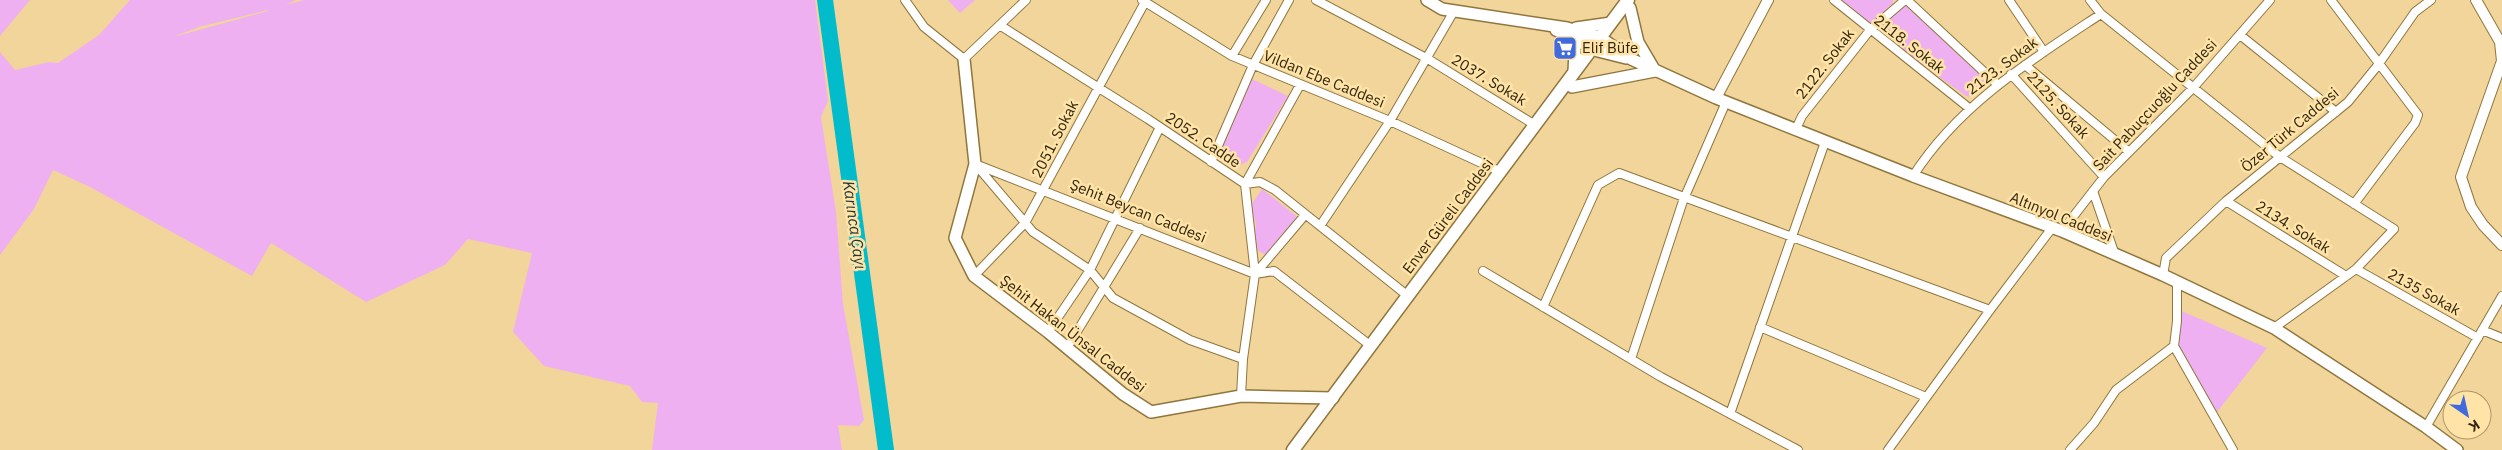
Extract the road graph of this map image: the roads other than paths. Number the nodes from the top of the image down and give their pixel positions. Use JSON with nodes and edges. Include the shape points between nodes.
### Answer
{"nodes":[{"id":1,"x":905,"y":0,"type":"edge"},
{"id":2,"x":1026,"y":0,"type":"edge"},
{"id":3,"x":1289,"y":0,"type":"edge"},
{"id":4,"x":1316,"y":0,"type":"edge"},
{"id":5,"x":1426,"y":0,"type":"edge"},
{"id":6,"x":1768,"y":0,"type":"edge"},
{"id":7,"x":1834,"y":0,"type":"edge"},
{"id":8,"x":1906,"y":0,"type":"edge"},
{"id":9,"x":2009,"y":0,"type":"edge"},
{"id":10,"x":2090,"y":0,"type":"edge"},
{"id":11,"x":2270,"y":0,"type":"edge"},
{"id":12,"x":2332,"y":0,"type":"edge"},
{"id":13,"x":2430,"y":0,"type":"edge"},
{"id":14,"x":2476,"y":0,"type":"edge"},
{"id":15,"x":1143,"y":1,"type":"edge"},
{"id":16,"x":1264,"y":1,"type":"edge"},
{"id":17,"x":1632,"y":3,"type":"edge"},
{"id":18,"x":1445,"y":4,"type":"edge"},
{"id":19,"x":1454,"y":11,"type":"junction"},
{"id":20,"x":2101,"y":14,"type":"junction"},
{"id":21,"x":1611,"y":23,"type":"junction"},
{"id":22,"x":1001,"y":26,"type":"junction"},
{"id":23,"x":1564,"y":30,"type":"junction"},
{"id":24,"x":1870,"y":30,"type":"junction"},
{"id":25,"x":2240,"y":35,"type":"junction"},
{"id":26,"x":1603,"y":39,"type":"junction"},
{"id":27,"x":1595,"y":50,"type":"junction"},
{"id":28,"x":2044,"y":52,"type":"junction"},
{"id":29,"x":1232,"y":56,"type":"junction"},
{"id":30,"x":964,"y":58,"type":"junction"},
{"id":31,"x":1428,"y":59,"type":"junction"},
{"id":32,"x":1631,"y":59,"type":"junction"},
{"id":33,"x":2502,"y":61,"type":"edge"},
{"id":34,"x":1253,"y":65,"type":"junction"},
{"id":35,"x":2025,"y":65,"type":"junction"},
{"id":36,"x":2378,"y":65,"type":"junction"},
{"id":37,"x":1655,"y":71,"type":"junction"},
{"id":38,"x":1574,"y":72,"type":"junction"},
{"id":39,"x":2011,"y":74,"type":"junction"},
{"id":40,"x":1997,"y":84,"type":"junction"},
{"id":41,"x":1300,"y":85,"type":"junction"},
{"id":42,"x":1097,"y":87,"type":"junction"},
{"id":43,"x":1572,"y":87,"type":"junction"},
{"id":44,"x":2193,"y":88,"type":"junction"},
{"id":45,"x":1721,"y":100,"type":"junction"},
{"id":46,"x":1969,"y":108,"type":"junction"},
{"id":47,"x":2336,"y":112,"type":"junction"},
{"id":48,"x":1390,"y":121,"type":"junction"},
{"id":49,"x":1535,"y":125,"type":"junction"},
{"id":50,"x":1160,"y":127,"type":"junction"},
{"id":51,"x":1796,"y":130,"type":"junction"},
{"id":52,"x":1825,"y":142,"type":"junction"},
{"id":53,"x":2128,"y":151,"type":"junction"},
{"id":54,"x":2280,"y":157,"type":"junction"},
{"id":55,"x":1211,"y":162,"type":"junction"},
{"id":56,"x":975,"y":164,"type":"junction"},
{"id":57,"x":1502,"y":172,"type":"junction"},
{"id":58,"x":1913,"y":176,"type":"junction"},
{"id":59,"x":2104,"y":177,"type":"junction"},
{"id":60,"x":1245,"y":184,"type":"junction"},
{"id":61,"x":1044,"y":190,"type":"junction"},
{"id":62,"x":2094,"y":191,"type":"junction"},
{"id":63,"x":1685,"y":197,"type":"junction"},
{"id":64,"x":2226,"y":201,"type":"junction"},
{"id":65,"x":2354,"y":204,"type":"junction"},
{"id":66,"x":1305,"y":215,"type":"junction"},
{"id":67,"x":1116,"y":219,"type":"junction"},
{"id":68,"x":1026,"y":222,"type":"junction"},
{"id":69,"x":1320,"y":226,"type":"junction"},
{"id":70,"x":1140,"y":228,"type":"junction"},
{"id":71,"x":2057,"y":230,"type":"junction"},
{"id":72,"x":1791,"y":236,"type":"junction"},
{"id":73,"x":2502,"y":245,"type":"edge"},
{"id":74,"x":2115,"y":255,"type":"junction"},
{"id":75,"x":2356,"y":269,"type":"junction"},
{"id":76,"x":1090,"y":270,"type":"junction"},
{"id":77,"x":1483,"y":271,"type":"dead end"},
{"id":78,"x":1255,"y":274,"type":"junction"},
{"id":79,"x":2163,"y":275,"type":"junction"},
{"id":80,"x":974,"y":276,"type":"junction"},
{"id":81,"x":2346,"y":276,"type":"junction"},
{"id":82,"x":2177,"y":282,"type":"junction"},
{"id":83,"x":1104,"y":287,"type":"junction"},
{"id":84,"x":1408,"y":296,"type":"junction"},
{"id":85,"x":2502,"y":296,"type":"edge"},
{"id":86,"x":1543,"y":307,"type":"junction"},
{"id":87,"x":1990,"y":310,"type":"junction"},
{"id":88,"x":1760,"y":327,"type":"junction"},
{"id":89,"x":2274,"y":328,"type":"junction"},
{"id":90,"x":2482,"y":330,"type":"junction"},
{"id":91,"x":1048,"y":332,"type":"junction"},
{"id":92,"x":2478,"y":338,"type":"junction"},
{"id":93,"x":2502,"y":338,"type":"edge"},
{"id":94,"x":1371,"y":346,"type":"junction"},
{"id":95,"x":2174,"y":346,"type":"junction"},
{"id":96,"x":1067,"y":348,"type":"junction"},
{"id":97,"x":1243,"y":359,"type":"junction"},
{"id":98,"x":1631,"y":359,"type":"junction"},
{"id":99,"x":1241,"y":396,"type":"junction"},
{"id":100,"x":1926,"y":397,"type":"junction"},
{"id":101,"x":1333,"y":398,"type":"junction"},
{"id":102,"x":1730,"y":414,"type":"junction"},
{"id":103,"x":2426,"y":427,"type":"junction"},
{"id":104,"x":1293,"y":450,"type":"edge"},
{"id":105,"x":1303,"y":450,"type":"edge"},
{"id":106,"x":1798,"y":450,"type":"edge"},
{"id":107,"x":1888,"y":450,"type":"edge"},
{"id":108,"x":2070,"y":450,"type":"edge"},
{"id":109,"x":2233,"y":450,"type":"edge"},
{"id":110,"x":2457,"y":450,"type":"edge"}],
"edges":[{"from":1,"to":30,"type":"street","via":[[924,27]]},
{"from":2,"to":22,"type":"street"},
{"from":3,"to":34,"type":"street"},
{"from":4,"to":31,"type":"street","name":"2037. Sokak"},
{"from":5,"to":18,"type":"main road"},
{"from":6,"to":45,"type":"street"},
{"from":7,"to":24,"type":"street","name":"2118. Sokak"},
{"from":8,"to":24,"type":"street","name":"2122. Sokak"},
{"from":8,"to":40,"type":"street"},
{"from":9,"to":28,"type":"street"},
{"from":10,"to":20,"type":"street"},
{"from":11,"to":25,"type":"street","name":"Sait Pabuçcuoğlu Caddesi"},
{"from":12,"to":36,"type":"street"},
{"from":13,"to":36,"type":"street","name":"Özer Türk Caddesi","via":[[2415,12]]},
{"from":14,"to":33,"type":"street","via":[[2500,42]]},
{"from":15,"to":29,"type":"street","name":"Vildan Ebe Caddesi"},
{"from":15,"to":42,"type":"street","name":"2051. Sokak"},
{"from":16,"to":29,"type":"street"},
{"from":17,"to":21,"type":"main road","name":"Enver Güreli Caddesi"},
{"from":17,"to":26,"type":"main road","name":"Enver Güreli Caddesi"},
{"from":17,"to":37,"type":"main road","via":[[1638,42]]},
{"from":18,"to":19,"type":"main road"},
{"from":19,"to":23,"type":"main road","via":[[1545,24]]},
{"from":19,"to":31,"type":"street"},
{"from":20,"to":28,"type":"street","name":"2123. Sokak"},
{"from":20,"to":44,"type":"street"},
{"from":21,"to":23,"type":"main road"},
{"from":21,"to":26,"type":"main road","name":"Enver Güreli Caddesi"},
{"from":22,"to":30,"type":"street"},
{"from":22,"to":42,"type":"street","name":"2052. Cadde"},
{"from":23,"to":26,"type":"main road"},
{"from":23,"to":27,"type":"main road"},
{"from":23,"to":38,"type":"main road","via":[[1574,46]]},
{"from":24,"to":46,"type":"street","name":"2118. Sokak"},
{"from":24,"to":51,"type":"street","name":"2122. Sokak","via":[[1802,116]]},
{"from":25,"to":44,"type":"street","name":"Sait Pabuçcuoğlu Caddesi"},
{"from":25,"to":47,"type":"street"},
{"from":26,"to":27,"type":"main road","name":"Enver Güreli Caddesi"},
{"from":26,"to":32,"type":"main road"},
{"from":27,"to":32,"type":"main road"},
{"from":27,"to":38,"type":"main road","name":"Enver Güreli Caddesi"},
{"from":27,"to":43,"type":"main road","name":"Enver Güreli Caddesi"},
{"from":28,"to":35,"type":"street","name":"2123. Sokak"},
{"from":29,"to":34,"type":"street","name":"Vildan Ebe Caddesi"},
{"from":30,"to":56,"type":"main road"},
{"from":31,"to":48,"type":"street"},
{"from":31,"to":49,"type":"street","name":"2037. Sokak"},
{"from":32,"to":37,"type":"main road","name":"Altınyol Caddesi"},
{"from":33,"to":73,"type":"street","via":[[2461,177],[2471,207]]},
{"from":34,"to":41,"type":"street","name":"Vildan Ebe Caddesi"},
{"from":34,"to":55,"type":"street"},
{"from":35,"to":39,"type":"street","name":"2123. Sokak"},
{"from":35,"to":53,"type":"street"},
{"from":36,"to":47,"type":"street","name":"Özer Türk Caddesi"},
{"from":36,"to":65,"type":"street","via":[[2418,115]]},
{"from":37,"to":43,"type":"main road"},
{"from":37,"to":45,"type":"main road","name":"Altınyol Caddesi"},
{"from":38,"to":49,"type":"main road","name":"Enver Güreli Caddesi"},
{"from":39,"to":40,"type":"street","name":"2123. Sokak"},
{"from":39,"to":59,"type":"street","name":"2125. Sokak"},
{"from":40,"to":46,"type":"street","name":"2123. Sokak"},
{"from":41,"to":48,"type":"street","name":"Vildan Ebe Caddesi"},
{"from":41,"to":60,"type":"street"},
{"from":42,"to":50,"type":"street","name":"2052. Cadde"},
{"from":42,"to":61,"type":"street","name":"2051. Sokak"},
{"from":43,"to":105,"type":"main road","name":"Enver Güreli Caddesi"},
{"from":44,"to":53,"type":"street","name":"Sait Pabuçcuoğlu Caddesi"},
{"from":44,"to":54,"type":"street"},
{"from":45,"to":51,"type":"main road","name":"Altınyol Caddesi"},
{"from":45,"to":63,"type":"street"},
{"from":46,"to":58,"type":"street","name":"2123. Sokak"},
{"from":47,"to":54,"type":"street","name":"Özer Türk Caddesi"},
{"from":48,"to":57,"type":"street","name":"Vildan Ebe Caddesi"},
{"from":48,"to":69,"type":"street"},
{"from":49,"to":57,"type":"main road","name":"Enver Güreli Caddesi"},
{"from":50,"to":55,"type":"street","name":"2052. Cadde"},
{"from":50,"to":67,"type":"street"},
{"from":51,"to":52,"type":"main road","name":"Altınyol Caddesi"},
{"from":52,"to":58,"type":"main road","name":"Altınyol Caddesi"},
{"from":52,"to":72,"type":"street"},
{"from":53,"to":59,"type":"street","name":"Sait Pabuçcuoğlu Caddesi"},
{"from":54,"to":64,"type":"street","name":"Özer Türk Caddesi"},
{"from":54,"to":65,"type":"street"},
{"from":55,"to":60,"type":"street","name":"2052. Cadde"},
{"from":56,"to":61,"type":"street","name":"Şehit Beycan Caddesi"},
{"from":56,"to":68,"type":"street"},
{"from":56,"to":80,"type":"main road","name":"Şehit Hakan Ünsal Caddesi","via":[[955,238]]},
{"from":57,"to":84,"type":"main road","name":"Enver Güreli Caddesi"},
{"from":58,"to":71,"type":"main road","name":"Altınyol Caddesi"},
{"from":59,"to":62,"type":"street","name":"Sait Pabuçcuoğlu Caddesi"},
{"from":60,"to":66,"type":"street","name":"2052. Cadde","via":[[1260,182]]},
{"from":60,"to":78,"type":"street"},
{"from":61,"to":67,"type":"street","name":"Şehit Beycan Caddesi"},
{"from":61,"to":68,"type":"street","name":"2051. Sokak"},
{"from":62,"to":71,"type":"street","name":"Sait Pabuçcuoğlu Caddesi"},
{"from":62,"to":74,"type":"street"},
{"from":63,"to":72,"type":"street"},
{"from":63,"to":86,"type":"street","via":[[1619,173],[1598,185]]},
{"from":63,"to":98,"type":"street"},
{"from":64,"to":79,"type":"street","name":"Özer Türk Caddesi","via":[[2166,258]]},
{"from":64,"to":81,"type":"street","name":"2134. Sokak"},
{"from":65,"to":75,"type":"street","via":[[2394,228]]},
{"from":66,"to":69,"type":"street","name":"2052. Cadde"},
{"from":66,"to":78,"type":"street"},
{"from":67,"to":70,"type":"street","name":"Şehit Beycan Caddesi"},
{"from":67,"to":76,"type":"street"},
{"from":68,"to":76,"type":"street","via":[[1033,232]]},
{"from":68,"to":80,"type":"street","name":"2051. Sokak"},
{"from":69,"to":84,"type":"street","name":"2052. Cadde"},
{"from":70,"to":78,"type":"street","name":"Şehit Beycan Caddesi"},
{"from":70,"to":83,"type":"street"},
{"from":71,"to":74,"type":"main road","name":"Altınyol Caddesi"},
{"from":71,"to":87,"type":"street","name":"Sait Pabuçcuoğlu Caddesi"},
{"from":72,"to":87,"type":"street"},
{"from":72,"to":88,"type":"street"},
{"from":74,"to":79,"type":"main road","name":"Altınyol Caddesi"},
{"from":75,"to":81,"type":"street"},
{"from":75,"to":92,"type":"street","name":"2135 Sokak"},
{"from":76,"to":83,"type":"street"},
{"from":76,"to":91,"type":"street"},
{"from":77,"to":86,"type":"street"},
{"from":78,"to":94,"type":"street","name":"Şehit Beycan Caddesi","via":[[1274,271]]},
{"from":78,"to":97,"type":"street"},
{"from":79,"to":82,"type":"main road","name":"Altınyol Caddesi"},
{"from":80,"to":91,"type":"main road","name":"Şehit Hakan Ünsal Caddesi"},
{"from":81,"to":89,"type":"street"},
{"from":82,"to":89,"type":"main road","name":"Altınyol Caddesi"},
{"from":82,"to":95,"type":"street"},
{"from":83,"to":96,"type":"street"},
{"from":83,"to":97,"type":"street","via":[[1113,298],[1190,340]]},
{"from":84,"to":94,"type":"main road","name":"Enver Güreli Caddesi"},
{"from":85,"to":90,"type":"street"},
{"from":86,"to":98,"type":"street"},
{"from":87,"to":100,"type":"street","name":"Sait Pabuçcuoğlu Caddesi"},
{"from":88,"to":100,"type":"street"},
{"from":88,"to":102,"type":"street"},
{"from":89,"to":103,"type":"main road","name":"Altınyol Caddesi"},
{"from":90,"to":92,"type":"street"},
{"from":90,"to":93,"type":"street"},
{"from":91,"to":96,"type":"main road","name":"Şehit Hakan Ünsal Caddesi"},
{"from":92,"to":103,"type":"street"},
{"from":94,"to":101,"type":"main road","name":"Enver Güreli Caddesi"},
{"from":95,"to":108,"type":"street","via":[[2116,390],[2094,423]]},
{"from":95,"to":109,"type":"street"},
{"from":96,"to":99,"type":"main road","name":"Şehit Hakan Ünsal Caddesi","via":[[1123,394],[1151,412]]},
{"from":97,"to":99,"type":"street"},
{"from":98,"to":102,"type":"street"},
{"from":99,"to":101,"type":"main road","name":"Şehit Hakan Ünsal Caddesi"},
{"from":100,"to":107,"type":"street","name":"Sait Pabuçcuoğlu Caddesi"},
{"from":101,"to":104,"type":"main road","name":"Enver Güreli Caddesi"},
{"from":102,"to":106,"type":"street"},
{"from":103,"to":110,"type":"main road","name":"Altınyol Caddesi"}]}
